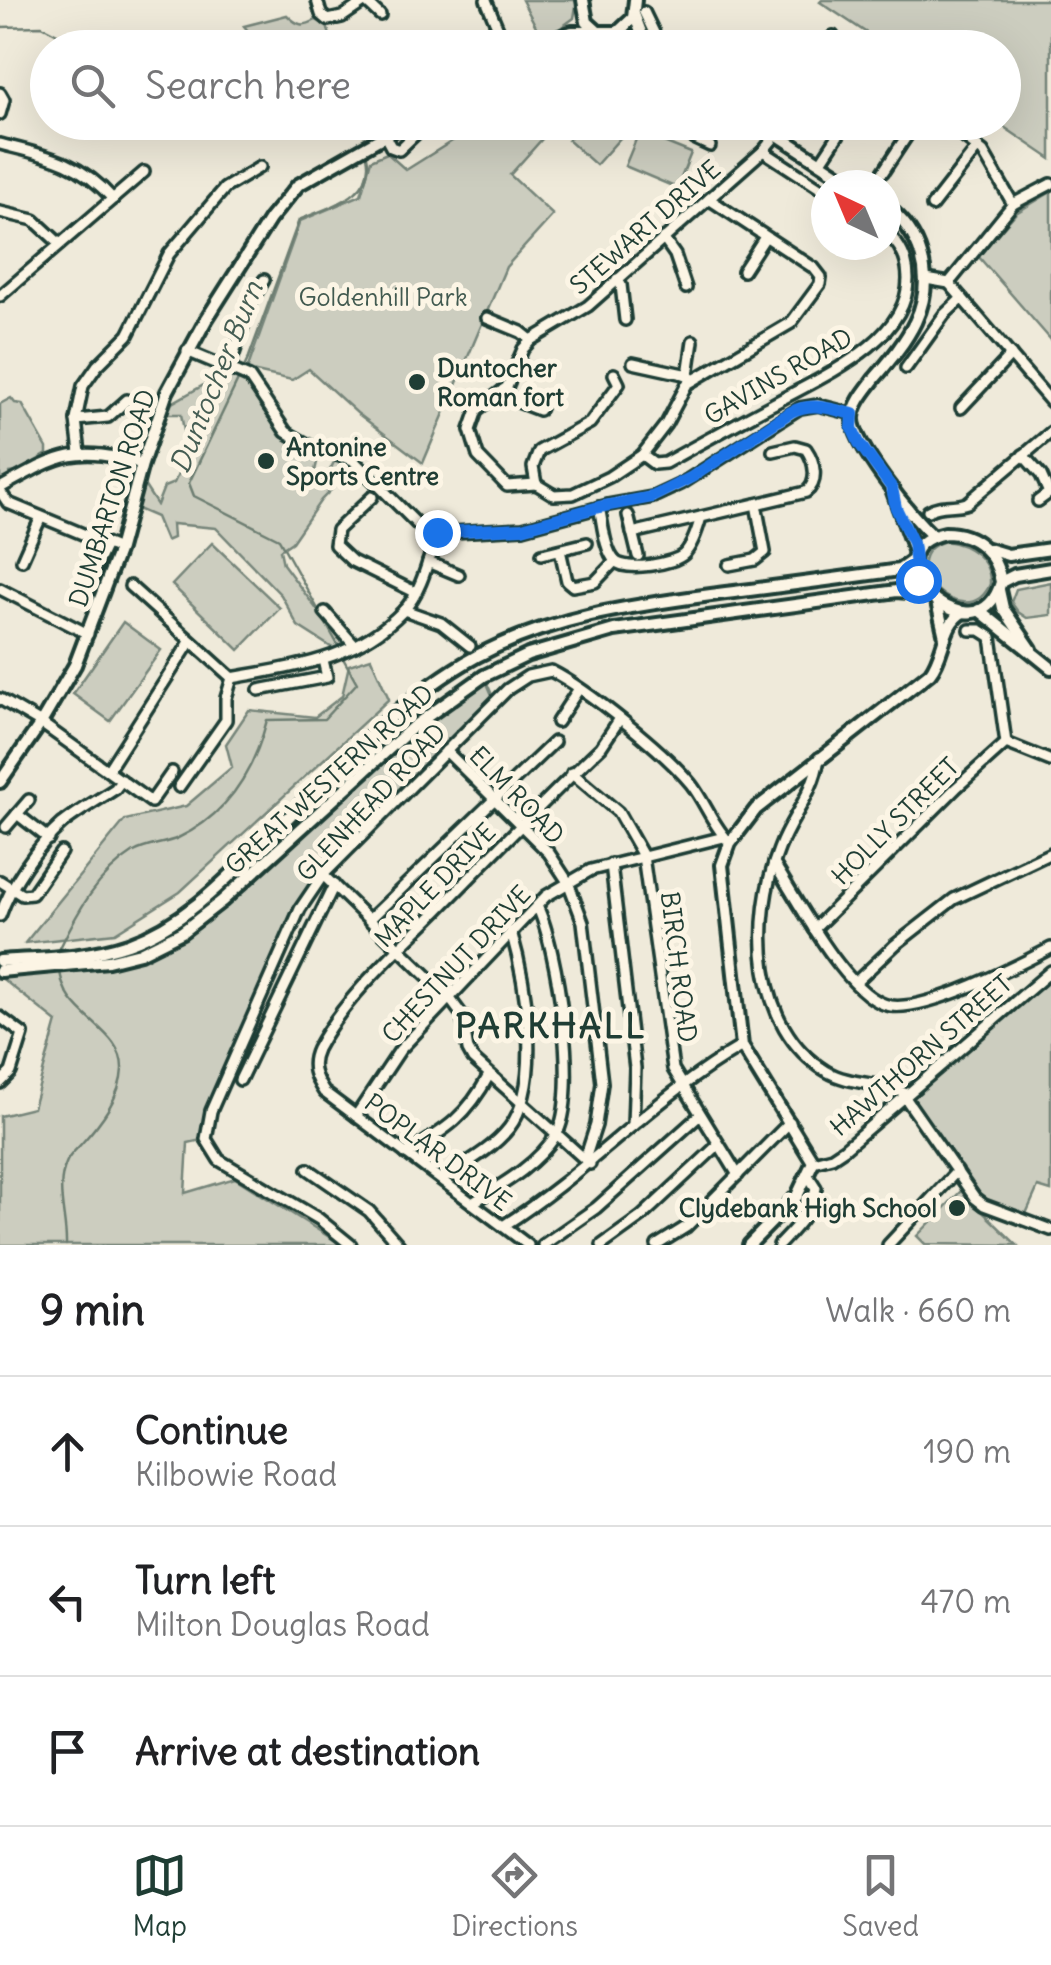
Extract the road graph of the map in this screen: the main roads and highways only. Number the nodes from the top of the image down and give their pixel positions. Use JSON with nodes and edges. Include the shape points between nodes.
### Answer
{"nodes":[{"id":1,"x":584,"y":0,"type":"edge"},
{"id":2,"x":635,"y":0,"type":"edge"},
{"id":3,"x":639,"y":13,"type":"junction"},
{"id":4,"x":586,"y":18,"type":"junction"},
{"id":5,"x":574,"y":30,"type":"edge"},
{"id":6,"x":597,"y":30,"type":"edge"},
{"id":7,"x":621,"y":30,"type":"edge"},
{"id":8,"x":642,"y":30,"type":"edge"},
{"id":9,"x":377,"y":140,"type":"edge"},
{"id":10,"x":786,"y":140,"type":"edge"},
{"id":11,"x":831,"y":170,"type":"edge"},
{"id":12,"x":901,"y":223,"type":"edge"},
{"id":13,"x":892,"y":488,"type":"junction"},
{"id":14,"x":933,"y":536,"type":"junction"},
{"id":15,"x":986,"y":548,"type":"junction"},
{"id":16,"x":1051,"y":549,"type":"edge"},
{"id":17,"x":914,"y":557,"type":"junction"},
{"id":18,"x":1051,"y":569,"type":"edge"},
{"id":19,"x":1000,"y":586,"type":"junction"},
{"id":20,"x":932,"y":598,"type":"junction"},
{"id":21,"x":978,"y":610,"type":"junction"},
{"id":22,"x":963,"y":612,"type":"junction"},
{"id":23,"x":945,"y":638,"type":"junction"},
{"id":24,"x":1032,"y":650,"type":"junction"},
{"id":25,"x":1051,"y":668,"type":"edge"},
{"id":26,"x":0,"y":782,"type":"edge"},
{"id":27,"x":71,"y":960,"type":"junction"},
{"id":28,"x":0,"y":961,"type":"edge"},
{"id":29,"x":45,"y":962,"type":"junction"},
{"id":30,"x":0,"y":971,"type":"edge"},
{"id":31,"x":749,"y":1245,"type":"edge"}],
"edges":[{"from":1,"to":4,"type":"main road"},
{"from":2,"to":3,"type":"main road"},
{"from":3,"to":7,"type":"main road"},
{"from":3,"to":8,"type":"main road"},
{"from":4,"to":5,"type":"main road"},
{"from":4,"to":6,"type":"main road"},
{"from":9,"to":26,"type":"main road","name":"DUMBARTON ROAD","via":[[309,176],[286,198],[187,351],[167,392],[88,634],[42,723]]},
{"from":10,"to":11,"type":"main road"},
{"from":12,"to":13,"type":"main road","via":[[915,238],[926,279],[924,303],[912,331],[864,391],[852,428]]},
{"from":13,"to":14,"type":"main road"},
{"from":13,"to":17,"type":"main road"},
{"from":14,"to":15,"type":"main road","via":[[958,533]]},
{"from":14,"to":17,"type":"main road"},
{"from":15,"to":16,"type":"main road","via":[[1008,555]]},
{"from":15,"to":19,"type":"main road"},
{"from":17,"to":20,"type":"main road","via":[[918,580]]},
{"from":17,"to":27,"type":"main road","name":"GREAT WESTERN ROAD","via":[[899,570],[608,610],[506,642],[407,704],[191,910],[128,943]]},
{"from":18,"to":19,"type":"main road","via":[[1015,575]]},
{"from":19,"to":21,"type":"main road"},
{"from":19,"to":24,"type":"main road","via":[[1003,608]]},
{"from":20,"to":22,"type":"main road"},
{"from":20,"to":23,"type":"main road"},
{"from":20,"to":27,"type":"main road","name":"GREAT WESTERN ROAD","via":[[897,591],[614,630],[528,655],[484,676],[414,726],[195,923],[140,952]]},
{"from":21,"to":22,"type":"main road"},
{"from":21,"to":24,"type":"main road"},
{"from":22,"to":23,"type":"main road"},
{"from":23,"to":31,"type":"main road","via":[[930,673],[756,809],[727,840],[721,878],[742,1046],[813,1162],[797,1196]]},
{"from":24,"to":25,"type":"main road"},
{"from":27,"to":29,"type":"main road","name":"GREAT WESTERN ROAD"},
{"from":28,"to":29,"type":"main road","name":"GREAT WESTERN ROAD"},
{"from":29,"to":30,"type":"main road","name":"GREAT WESTERN ROAD"}]}
